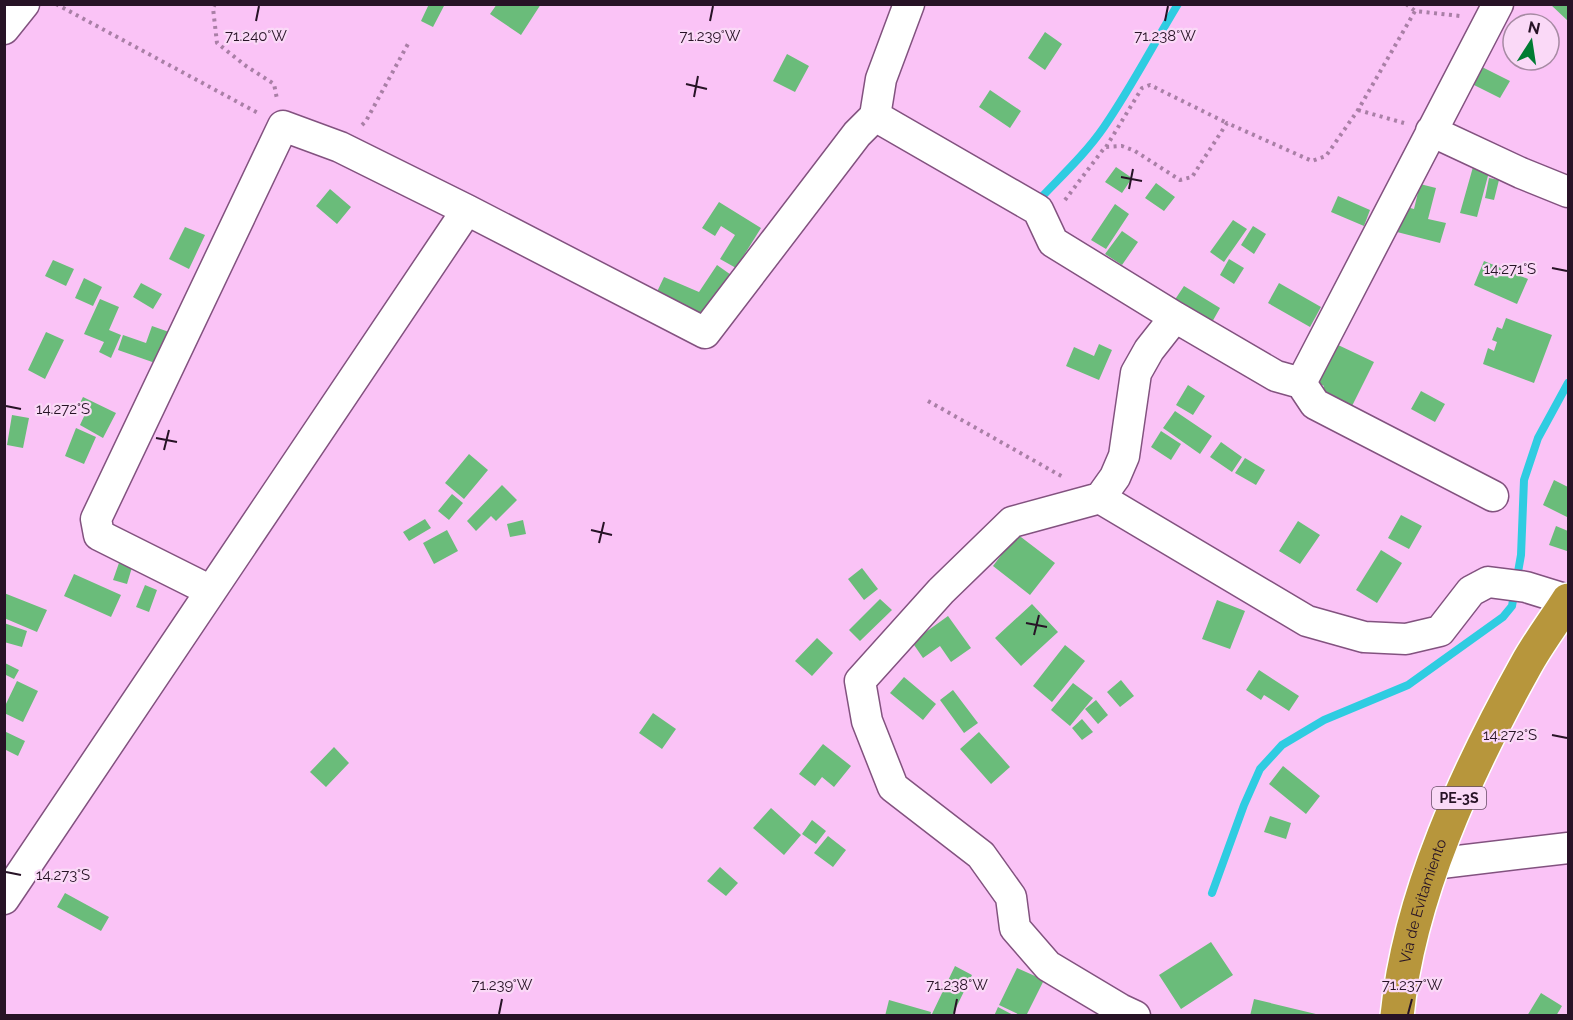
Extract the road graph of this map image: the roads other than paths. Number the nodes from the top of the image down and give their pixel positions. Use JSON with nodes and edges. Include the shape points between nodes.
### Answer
{"nodes":[{"id":1,"x":24,"y":4,"type":"edge"},
{"id":2,"x":909,"y":4,"type":"edge"},
{"id":3,"x":1494,"y":11,"type":"edge"},
{"id":4,"x":4,"y":29,"type":"edge"},
{"id":5,"x":875,"y":116,"type":"junction"},
{"id":6,"x":1431,"y":131,"type":"junction"},
{"id":7,"x":1569,"y":192,"type":"edge"},
{"id":8,"x":467,"y":210,"type":"junction"},
{"id":9,"x":1175,"y":317,"type":"junction"},
{"id":10,"x":1301,"y":383,"type":"junction"},
{"id":11,"x":1493,"y":496,"type":"dead end"},
{"id":12,"x":1100,"y":498,"type":"junction"},
{"id":13,"x":211,"y":591,"type":"junction"},
{"id":14,"x":1569,"y":600,"type":"edge"},
{"id":15,"x":1569,"y":848,"type":"edge"},
{"id":16,"x":1433,"y":864,"type":"junction"},
{"id":17,"x":4,"y":899,"type":"edge"},
{"id":18,"x":1123,"y":1013,"type":"edge"},
{"id":19,"x":1397,"y":1016,"type":"edge"}],
"edges":[{"from":1,"to":4,"type":"street"},
{"from":2,"to":5,"type":"street","via":[[881,79]]},
{"from":3,"to":6,"type":"street"},
{"from":5,"to":8,"type":"street","via":[[857,134],[705,333]]},
{"from":5,"to":9,"type":"street","via":[[1036,212],[1053,242]]},
{"from":6,"to":7,"type":"street"},
{"from":6,"to":10,"type":"street"},
{"from":8,"to":13,"type":"street"},
{"from":8,"to":13,"type":"street","via":[[340,147],[283,126],[96,519],[99,535]]},
{"from":9,"to":10,"type":"street","via":[[1276,376]]},
{"from":9,"to":12,"type":"street","via":[[1136,373],[1124,456]]},
{"from":10,"to":11,"type":"street","via":[[1315,404]]},
{"from":12,"to":14,"type":"street","via":[[1306,621],[1364,637],[1406,639],[1440,631],[1471,591],[1488,582]]},
{"from":12,"to":18,"type":"street","via":[[1011,522],[941,591],[860,681],[867,721],[893,787],[981,855],[1011,897],[1015,928],[1048,966]]},
{"from":13,"to":17,"type":"street"},
{"from":14,"to":16,"type":"highway","name":"Vía de Evitamiento","number":"PE-3S","via":[[1527,664],[1463,788]]},
{"from":15,"to":16,"type":"street"},
{"from":16,"to":19,"type":"highway","name":"Vía de Evitamiento","number":"PE-3S","via":[[1413,935]]}]}
